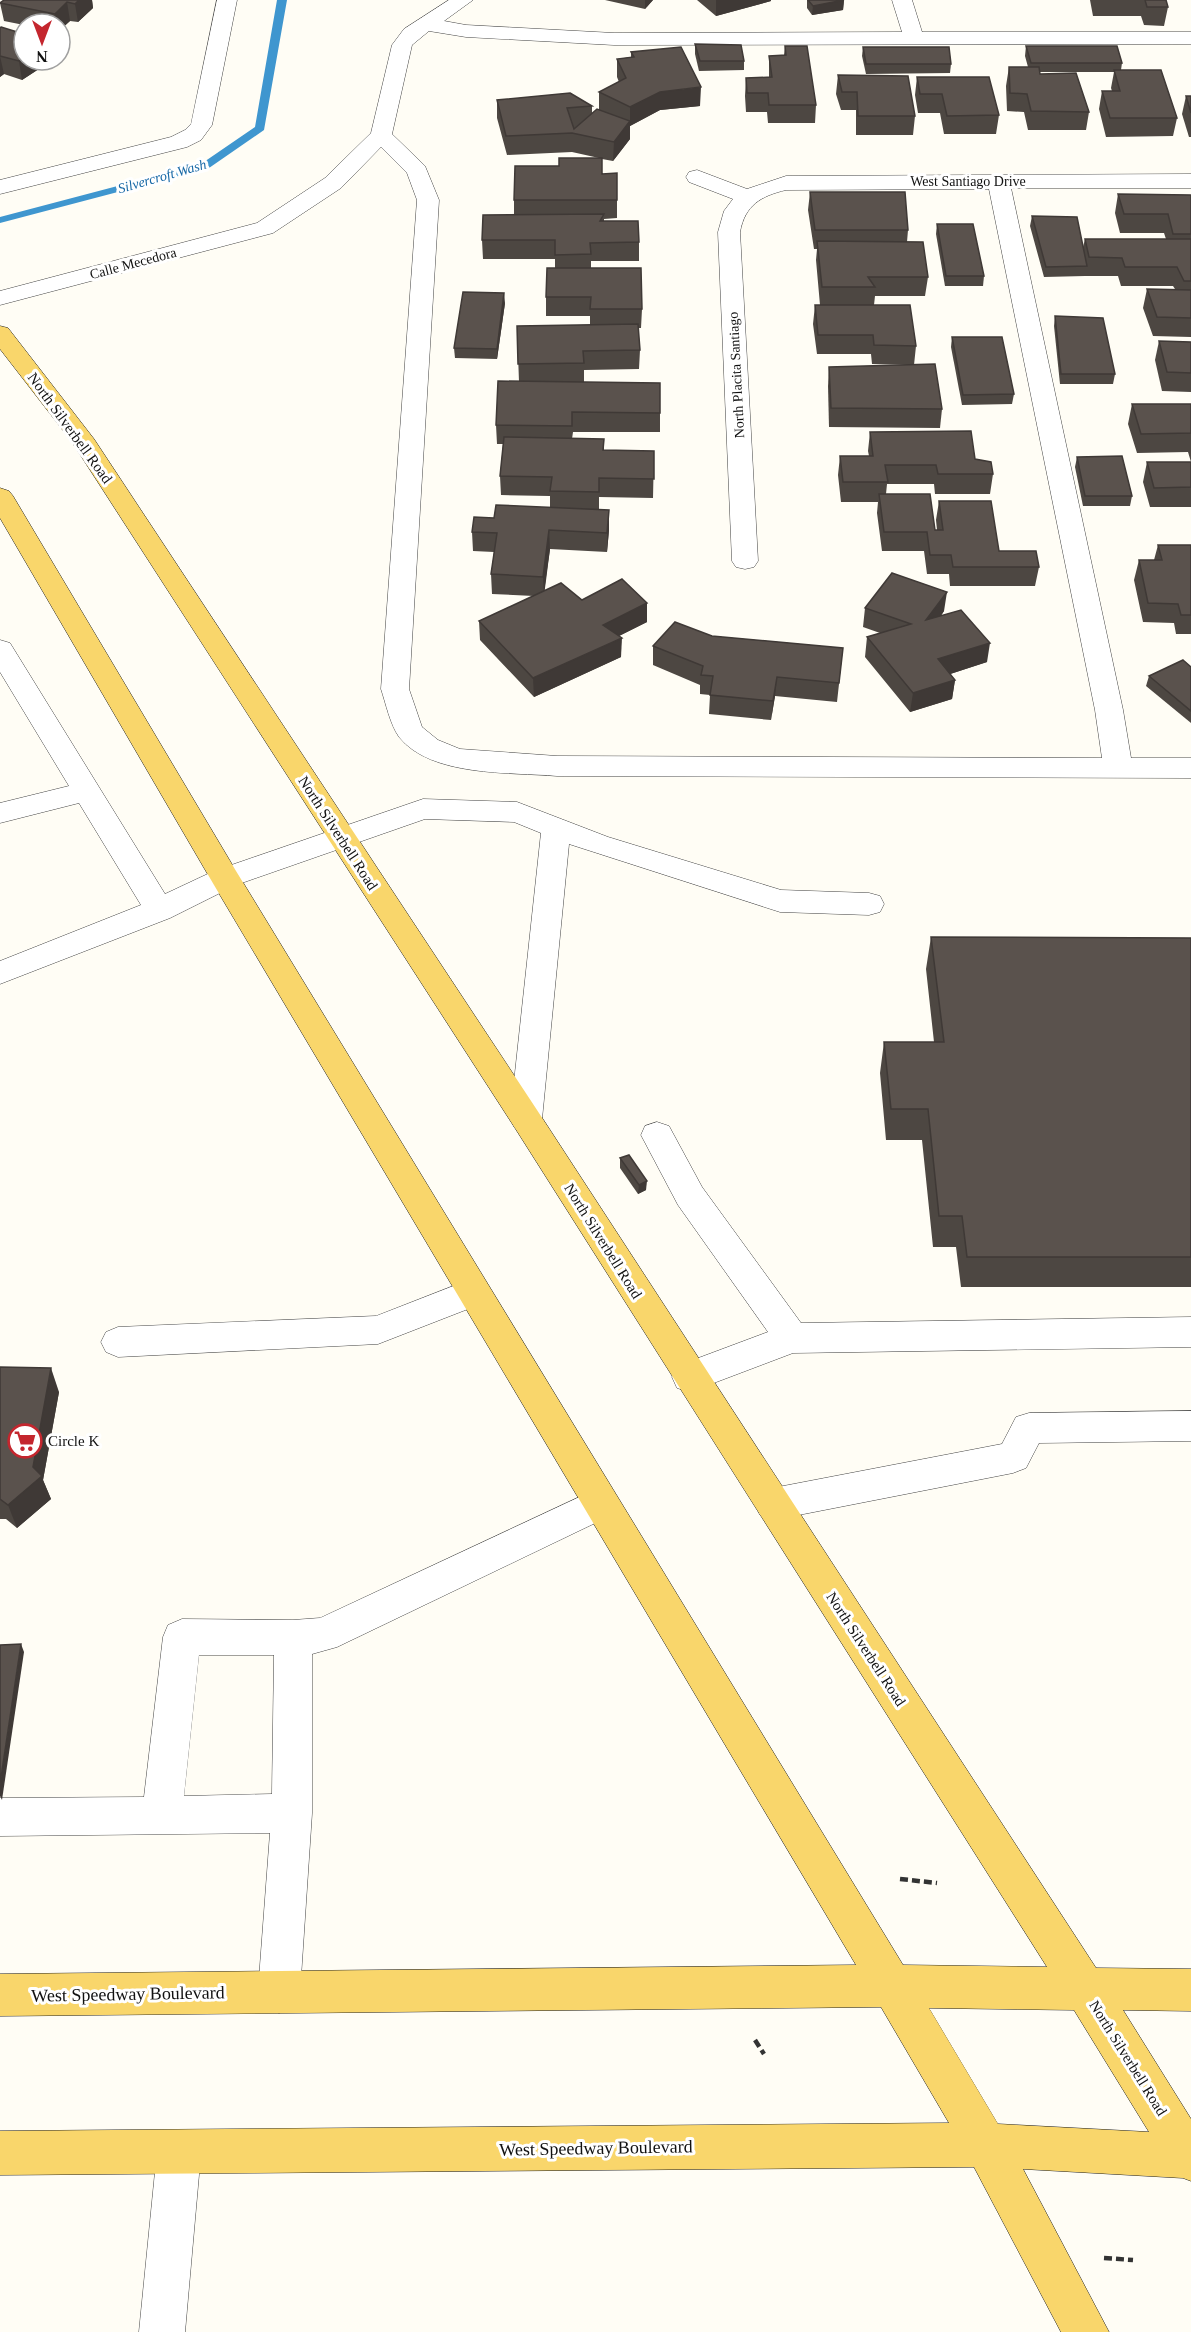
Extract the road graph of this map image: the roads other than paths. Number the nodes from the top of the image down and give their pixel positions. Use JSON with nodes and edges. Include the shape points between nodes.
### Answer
{"nodes":[{"id":1,"x":227,"y":0,"type":"edge"},
{"id":2,"x":902,"y":0,"type":"edge"},
{"id":3,"x":458,"y":1,"type":"edge"},
{"id":4,"x":425,"y":24,"type":"junction"},
{"id":5,"x":914,"y":38,"type":"junction"},
{"id":6,"x":1191,"y":38,"type":"edge"},
{"id":7,"x":381,"y":135,"type":"junction"},
{"id":8,"x":697,"y":177,"type":"dead end"},
{"id":9,"x":998,"y":181,"type":"junction"},
{"id":10,"x":1191,"y":181,"type":"edge"},
{"id":11,"x":0,"y":186,"type":"edge"},
{"id":12,"x":748,"y":197,"type":"junction"},
{"id":13,"x":0,"y":298,"type":"edge"},
{"id":14,"x":0,"y":333,"type":"edge"},
{"id":15,"x":0,"y":496,"type":"edge"},
{"id":16,"x":745,"y":561,"type":"dead end"},
{"id":17,"x":0,"y":649,"type":"edge"},
{"id":18,"x":1118,"y":768,"type":"junction"},
{"id":19,"x":1191,"y":768,"type":"edge"},
{"id":20,"x":87,"y":792,"type":"junction"},
{"id":21,"x":0,"y":813,"type":"edge"},
{"id":22,"x":556,"y":826,"type":"junction"},
{"id":23,"x":341,"y":837,"type":"junction"},
{"id":24,"x":225,"y":878,"type":"junction"},
{"id":25,"x":869,"y":904,"type":"dead end"},
{"id":26,"x":159,"y":910,"type":"junction"},
{"id":27,"x":0,"y":973,"type":"edge"},
{"id":28,"x":526,"y":1119,"type":"junction"},
{"id":29,"x":657,"y":1135,"type":"dead end"},
{"id":30,"x":474,"y":1292,"type":"junction"},
{"id":31,"x":1191,"y":1332,"type":"edge"},
{"id":32,"x":792,"y":1338,"type":"junction"},
{"id":33,"x":118,"y":1342,"type":"dead end"},
{"id":34,"x":690,"y":1377,"type":"junction"},
{"id":35,"x":1191,"y":1426,"type":"edge"},
{"id":36,"x":601,"y":1503,"type":"junction"},
{"id":37,"x":773,"y":1504,"type":"junction"},
{"id":38,"x":293,"y":1638,"type":"junction"},
{"id":39,"x":292,"y":1813,"type":"junction"},
{"id":40,"x":162,"y":1816,"type":"junction"},
{"id":41,"x":0,"y":1817,"type":"edge"},
{"id":42,"x":892,"y":1986,"type":"junction"},
{"id":43,"x":1086,"y":1990,"type":"junction"},
{"id":44,"x":1191,"y":1990,"type":"edge"},
{"id":45,"x":279,"y":1992,"type":"junction"},
{"id":46,"x":0,"y":1995,"type":"edge"},
{"id":47,"x":986,"y":2145,"type":"junction"},
{"id":48,"x":179,"y":2152,"type":"junction"},
{"id":49,"x":0,"y":2153,"type":"edge"},
{"id":50,"x":1190,"y":2157,"type":"edge"},
{"id":51,"x":162,"y":2332,"type":"edge"},
{"id":52,"x":1086,"y":2332,"type":"edge"}],
"edges":[{"from":1,"to":11,"type":"street","via":[[201,125],[193,135],[156,149]]},
{"from":2,"to":5,"type":"street"},
{"from":3,"to":4,"type":"street"},
{"from":4,"to":5,"type":"street","via":[[466,31],[614,39]]},
{"from":4,"to":7,"type":"street","via":[[402,45]]},
{"from":5,"to":6,"type":"street"},
{"from":7,"to":13,"type":"street","name":"Calle Mecedora","via":[[333,183],[266,228]]},
{"from":7,"to":18,"type":"street","via":[[417,171],[428,200],[395,689],[410,730],[428,747],[456,758],[557,766]]},
{"from":8,"to":12,"type":"street"},
{"from":9,"to":10,"type":"street","name":"West Santiago Drive"},
{"from":9,"to":12,"type":"street","name":"West Santiago Drive","via":[[786,183]]},
{"from":9,"to":18,"type":"street"},
{"from":12,"to":16,"type":"street","name":"North Placita Santiago","via":[[735,208],[729,231]]},
{"from":14,"to":23,"type":"main road","name":"North Silverbell Road","via":[[82,439]]},
{"from":15,"to":24,"type":"main road"},
{"from":17,"to":20,"type":"street"},
{"from":18,"to":19,"type":"street"},
{"from":20,"to":21,"type":"street"},
{"from":20,"to":26,"type":"street"},
{"from":22,"to":23,"type":"street","via":[[517,812],[423,809]]},
{"from":22,"to":25,"type":"street","via":[[780,901]]},
{"from":22,"to":28,"type":"street"},
{"from":23,"to":24,"type":"street"},
{"from":23,"to":28,"type":"main road","name":"North Silverbell Road"},
{"from":24,"to":26,"type":"street"},
{"from":24,"to":30,"type":"main road"},
{"from":26,"to":27,"type":"street"},
{"from":28,"to":34,"type":"main road","name":"North Silverbell Road"},
{"from":29,"to":32,"type":"street","via":[[690,1196]]},
{"from":30,"to":33,"type":"street","via":[[378,1330]]},
{"from":30,"to":36,"type":"main road"},
{"from":31,"to":32,"type":"street"},
{"from":32,"to":34,"type":"street"},
{"from":34,"to":37,"type":"main road","name":"North Silverbell Road"},
{"from":35,"to":37,"type":"street","via":[[1029,1428],[1013,1457]]},
{"from":36,"to":38,"type":"street","via":[[323,1635]]},
{"from":36,"to":42,"type":"main road"},
{"from":37,"to":43,"type":"main road","name":"North Silverbell Road"},
{"from":38,"to":39,"type":"street"},
{"from":38,"to":40,"type":"street","via":[[182,1637]]},
{"from":39,"to":40,"type":"street"},
{"from":39,"to":45,"type":"street"},
{"from":40,"to":41,"type":"street"},
{"from":42,"to":43,"type":"main road","name":"West Speedway Boulevard"},
{"from":42,"to":45,"type":"main road","name":"West Speedway Boulevard"},
{"from":42,"to":47,"type":"main road"},
{"from":43,"to":44,"type":"main road","name":"West Speedway Boulevard"},
{"from":43,"to":50,"type":"main road","name":"North Silverbell Road"},
{"from":45,"to":46,"type":"main road","name":"West Speedway Boulevard"},
{"from":47,"to":48,"type":"main road","name":"West Speedway Boulevard"},
{"from":47,"to":50,"type":"main road","name":"West Speedway Boulevard"},
{"from":47,"to":52,"type":"main road"},
{"from":48,"to":49,"type":"main road","name":"West Speedway Boulevard"},
{"from":48,"to":51,"type":"street"}]}
